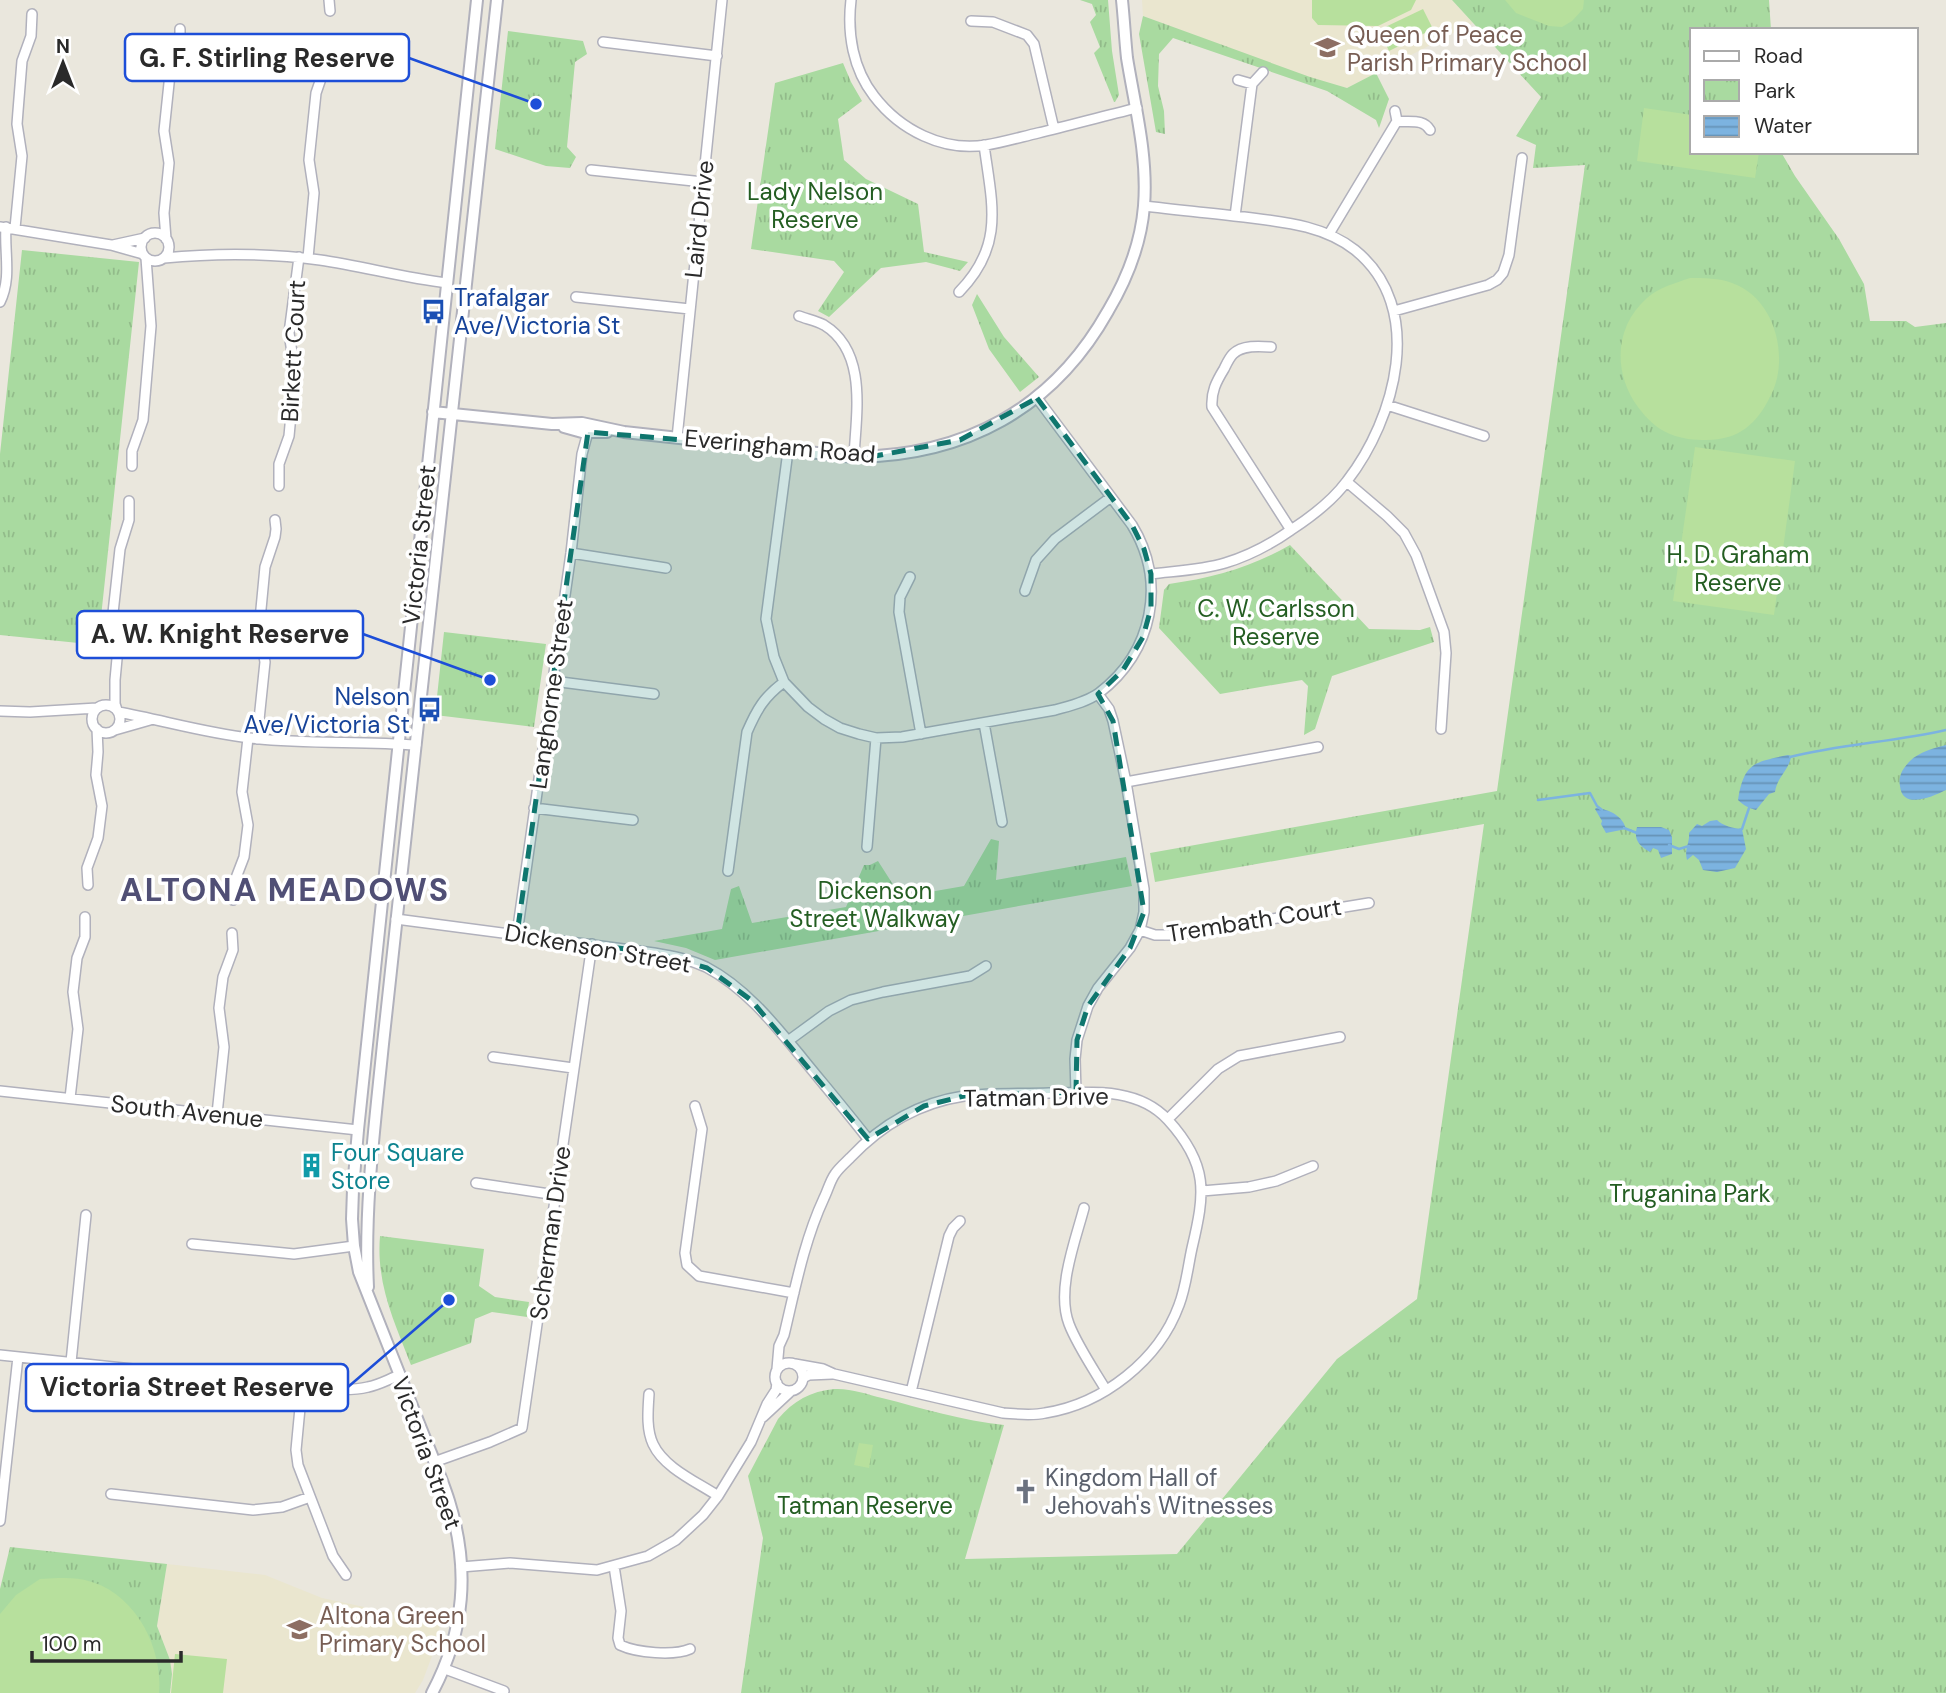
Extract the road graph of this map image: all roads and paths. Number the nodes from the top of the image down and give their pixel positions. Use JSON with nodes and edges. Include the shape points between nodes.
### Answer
{"nodes":[{"id":1,"x":329,"y":0,"type":"edge"},
{"id":2,"x":477,"y":0,"type":"edge"},
{"id":3,"x":497,"y":0,"type":"edge"},
{"id":4,"x":722,"y":0,"type":"edge"},
{"id":5,"x":851,"y":0,"type":"edge"},
{"id":6,"x":1122,"y":0,"type":"edge"},
{"id":7,"x":330,"y":11,"type":"dead end"},
{"id":8,"x":32,"y":14,"type":"dead end"},
{"id":9,"x":971,"y":21,"type":"dead end"},
{"id":10,"x":180,"y":29,"type":"dead end"},
{"id":11,"x":603,"y":42,"type":"dead end"},
{"id":12,"x":327,"y":44,"type":"dead end"},
{"id":13,"x":717,"y":56,"type":"junction"},
{"id":14,"x":1263,"y":72,"type":"dead end"},
{"id":15,"x":1238,"y":80,"type":"dead end"},
{"id":16,"x":1252,"y":84,"type":"junction"},
{"id":17,"x":1137,"y":108,"type":"junction"},
{"id":18,"x":1054,"y":129,"type":"junction"},
{"id":19,"x":1430,"y":130,"type":"dead end"},
{"id":20,"x":984,"y":145,"type":"junction"},
{"id":21,"x":1522,"y":158,"type":"dead end"},
{"id":22,"x":591,"y":170,"type":"dead end"},
{"id":23,"x":703,"y":182,"type":"junction"},
{"id":24,"x":1144,"y":206,"type":"junction"},
{"id":25,"x":164,"y":213,"type":"junction"},
{"id":26,"x":1235,"y":216,"type":"junction"},
{"id":27,"x":7,"y":227,"type":"edge"},
{"id":28,"x":1329,"y":234,"type":"junction"},
{"id":29,"x":147,"y":237,"type":"junction"},
{"id":30,"x":167,"y":241,"type":"junction"},
{"id":31,"x":111,"y":245,"type":"junction"},
{"id":32,"x":194,"y":255,"type":"junction"},
{"id":33,"x":145,"y":256,"type":"junction"},
{"id":34,"x":303,"y":258,"type":"junction"},
{"id":35,"x":162,"y":259,"type":"junction"},
{"id":36,"x":148,"y":280,"type":"junction"},
{"id":37,"x":447,"y":283,"type":"junction"},
{"id":38,"x":466,"y":285,"type":"junction"},
{"id":39,"x":959,"y":292,"type":"dead end"},
{"id":40,"x":576,"y":297,"type":"dead end"},
{"id":41,"x":0,"y":302,"type":"edge"},
{"id":42,"x":690,"y":309,"type":"junction"},
{"id":43,"x":1394,"y":311,"type":"junction"},
{"id":44,"x":799,"y":316,"type":"dead end"},
{"id":45,"x":1271,"y":347,"type":"dead end"},
{"id":46,"x":1037,"y":398,"type":"junction"},
{"id":47,"x":1387,"y":405,"type":"junction"},
{"id":48,"x":433,"y":412,"type":"junction"},
{"id":49,"x":451,"y":413,"type":"junction"},
{"id":50,"x":585,"y":429,"type":"junction"},
{"id":51,"x":1484,"y":436,"type":"dead end"},
{"id":52,"x":677,"y":438,"type":"junction"},
{"id":53,"x":788,"y":451,"type":"junction"},
{"id":54,"x":854,"y":457,"type":"junction"},
{"id":55,"x":132,"y":466,"type":"dead end"},
{"id":56,"x":1347,"y":482,"type":"junction"},
{"id":57,"x":279,"y":486,"type":"dead end"},
{"id":58,"x":1111,"y":497,"type":"junction"},
{"id":59,"x":129,"y":501,"type":"dead end"},
{"id":60,"x":275,"y":520,"type":"dead end"},
{"id":61,"x":1291,"y":530,"type":"junction"},
{"id":62,"x":571,"y":553,"type":"junction"},
{"id":63,"x":666,"y":568,"type":"dead end"},
{"id":64,"x":1151,"y":574,"type":"junction"},
{"id":65,"x":910,"y":577,"type":"dead end"},
{"id":66,"x":1025,"y":591,"type":"dead end"},
{"id":67,"x":115,"y":680,"type":"junction"},
{"id":68,"x":553,"y":681,"type":"junction"},
{"id":69,"x":784,"y":682,"type":"junction"},
{"id":70,"x":654,"y":694,"type":"dead end"},
{"id":71,"x":1098,"y":694,"type":"junction"},
{"id":72,"x":98,"y":707,"type":"junction"},
{"id":73,"x":0,"y":711,"type":"edge"},
{"id":74,"x":58,"y":711,"type":"junction"},
{"id":75,"x":117,"y":711,"type":"junction"},
{"id":76,"x":150,"y":720,"type":"junction"},
{"id":77,"x":984,"y":723,"type":"junction"},
{"id":78,"x":95,"y":726,"type":"junction"},
{"id":79,"x":1441,"y":729,"type":"dead end"},
{"id":80,"x":113,"y":731,"type":"junction"},
{"id":81,"x":921,"y":733,"type":"junction"},
{"id":82,"x":253,"y":738,"type":"junction"},
{"id":83,"x":876,"y":738,"type":"junction"},
{"id":84,"x":399,"y":744,"type":"junction"},
{"id":85,"x":416,"y":745,"type":"junction"},
{"id":86,"x":1318,"y":747,"type":"dead end"},
{"id":87,"x":98,"y":752,"type":"junction"},
{"id":88,"x":1126,"y":782,"type":"junction"},
{"id":89,"x":534,"y":807,"type":"junction"},
{"id":90,"x":633,"y":820,"type":"dead end"},
{"id":91,"x":1002,"y":821,"type":"dead end"},
{"id":92,"x":867,"y":847,"type":"dead end"},
{"id":93,"x":728,"y":871,"type":"dead end"},
{"id":94,"x":88,"y":886,"type":"dead end"},
{"id":95,"x":233,"y":900,"type":"dead end"},
{"id":96,"x":1370,"y":903,"type":"dead end"},
{"id":97,"x":85,"y":918,"type":"dead end"},
{"id":98,"x":379,"y":918,"type":"junction"},
{"id":99,"x":396,"y":919,"type":"junction"},
{"id":100,"x":1140,"y":930,"type":"junction"},
{"id":101,"x":232,"y":933,"type":"dead end"},
{"id":102,"x":517,"y":934,"type":"junction"},
{"id":103,"x":592,"y":944,"type":"junction"},
{"id":104,"x":986,"y":966,"type":"dead end"},
{"id":105,"x":1340,"y":1037,"type":"dead end"},
{"id":106,"x":788,"y":1041,"type":"junction"},
{"id":107,"x":493,"y":1057,"type":"dead end"},
{"id":108,"x":573,"y":1068,"type":"junction"},
{"id":109,"x":0,"y":1091,"type":"edge"},
{"id":110,"x":1076,"y":1092,"type":"junction"},
{"id":111,"x":70,"y":1098,"type":"junction"},
{"id":112,"x":695,"y":1107,"type":"dead end"},
{"id":113,"x":217,"y":1114,"type":"junction"},
{"id":114,"x":1168,"y":1119,"type":"junction"},
{"id":115,"x":358,"y":1130,"type":"junction"},
{"id":116,"x":374,"y":1131,"type":"junction"},
{"id":117,"x":868,"y":1139,"type":"junction"},
{"id":118,"x":1313,"y":1166,"type":"dead end"},
{"id":119,"x":476,"y":1184,"type":"dead end"},
{"id":120,"x":1202,"y":1191,"type":"junction"},
{"id":121,"x":556,"y":1195,"type":"junction"},
{"id":122,"x":1084,"y":1208,"type":"dead end"},
{"id":123,"x":86,"y":1215,"type":"dead end"},
{"id":124,"x":960,"y":1221,"type":"dead end"},
{"id":125,"x":366,"y":1243,"type":"junction"},
{"id":126,"x":192,"y":1244,"type":"dead end"},
{"id":127,"x":354,"y":1246,"type":"junction"},
{"id":128,"x":794,"y":1293,"type":"junction"},
{"id":129,"x":368,"y":1297,"type":"junction"},
{"id":130,"x":784,"y":1335,"type":"junction"},
{"id":131,"x":0,"y":1355,"type":"edge"},
{"id":132,"x":18,"y":1357,"type":"junction"},
{"id":133,"x":71,"y":1362,"type":"junction"},
{"id":134,"x":793,"y":1363,"type":"junction"},
{"id":135,"x":777,"y":1369,"type":"junction"},
{"id":136,"x":834,"y":1374,"type":"junction"},
{"id":137,"x":400,"y":1376,"type":"junction"},
{"id":138,"x":803,"y":1378,"type":"junction"},
{"id":139,"x":777,"y":1383,"type":"junction"},
{"id":140,"x":302,"y":1387,"type":"junction"},
{"id":141,"x":1106,"y":1390,"type":"junction"},
{"id":142,"x":792,"y":1391,"type":"junction"},
{"id":143,"x":911,"y":1392,"type":"junction"},
{"id":144,"x":649,"y":1394,"type":"dead end"},
{"id":145,"x":762,"y":1418,"type":"junction"},
{"id":146,"x":434,"y":1462,"type":"junction"},
{"id":147,"x":111,"y":1494,"type":"dead end"},
{"id":148,"x":718,"y":1496,"type":"junction"},
{"id":149,"x":310,"y":1497,"type":"junction"},
{"id":150,"x":0,"y":1521,"type":"edge"},
{"id":151,"x":614,"y":1566,"type":"junction"},
{"id":152,"x":461,"y":1567,"type":"junction"},
{"id":153,"x":346,"y":1575,"type":"dead end"},
{"id":154,"x":690,"y":1649,"type":"dead end"},
{"id":155,"x":445,"y":1669,"type":"junction"},
{"id":156,"x":504,"y":1691,"type":"dead end"},
{"id":157,"x":432,"y":1693,"type":"edge"}],
"edges":[{"from":1,"to":7,"type":"street"},
{"from":2,"to":37,"type":"street","name":"Victoria Street"},
{"from":3,"to":38,"type":"street","name":"Victoria Street"},
{"from":4,"to":13,"type":"street","name":"Laird Drive"},
{"from":5,"to":20,"type":"street","via":[[850,39],[856,62],[879,103],[915,132],[939,143]]},
{"from":6,"to":17,"type":"street","name":"Everingham Road"},
{"from":8,"to":27,"type":"street","via":[[31,36],[22,61],[17,124],[22,156]]},
{"from":9,"to":18,"type":"street","via":[[993,22],[1027,35],[1034,44]]},
{"from":10,"to":25,"type":"street","via":[[164,125],[169,163]]},
{"from":11,"to":13,"type":"street"},
{"from":12,"to":34,"type":"street","name":"Birkett Court","via":[[316,93],[309,160],[314,193]]},
{"from":13,"to":23,"type":"street","name":"Laird Drive"},
{"from":14,"to":16,"type":"street"},
{"from":15,"to":16,"type":"street"},
{"from":16,"to":26,"type":"street"},
{"from":17,"to":18,"type":"street"},
{"from":17,"to":24,"type":"street","name":"Everingham Road"},
{"from":18,"to":20,"type":"street"},
{"from":19,"to":28,"type":"street","via":[[1422,122],[1409,123],[1396,116]]},
{"from":20,"to":39,"type":"street","via":[[993,212],[991,240],[982,264]]},
{"from":21,"to":43,"type":"street","via":[[1503,273],[1488,285]]},
{"from":22,"to":23,"type":"street"},
{"from":23,"to":42,"type":"street","name":"Laird Drive"},
{"from":24,"to":26,"type":"street"},
{"from":24,"to":46,"type":"street","name":"Everingham Road","via":[[1124,285],[1094,336]]},
{"from":25,"to":29,"type":"street"},
{"from":25,"to":30,"type":"street"},
{"from":26,"to":28,"type":"street","via":[[1297,224]]},
{"from":27,"to":31,"type":"street"},
{"from":27,"to":41,"type":"street","via":[[5,288]]},
{"from":28,"to":43,"type":"street","via":[[1370,266]]},
{"from":29,"to":30,"type":"street","via":[[158,234]]},
{"from":29,"to":31,"type":"street"},
{"from":29,"to":33,"type":"street","via":[[142,246]]},
{"from":30,"to":32,"type":"street"},
{"from":30,"to":35,"type":"street","via":[[169,251]]},
{"from":31,"to":33,"type":"street"},
{"from":32,"to":34,"type":"street"},
{"from":32,"to":35,"type":"street"},
{"from":33,"to":35,"type":"street","via":[[153,261]]},
{"from":33,"to":36,"type":"street"},
{"from":34,"to":37,"type":"street"},
{"from":34,"to":57,"type":"street","name":"Birkett Court","via":[[289,333],[295,372]]},
{"from":35,"to":36,"type":"street"},
{"from":36,"to":55,"type":"street","via":[[151,326],[142,420]]},
{"from":37,"to":38,"type":"street"},
{"from":37,"to":48,"type":"street","name":"Victoria Street"},
{"from":38,"to":49,"type":"street","name":"Victoria Street"},
{"from":40,"to":42,"type":"street"},
{"from":42,"to":52,"type":"street","name":"Laird Drive"},
{"from":43,"to":47,"type":"street","via":[[1397,365]]},
{"from":44,"to":54,"type":"street","via":[[824,325],[842,341],[854,365]]},
{"from":45,"to":61,"type":"street","via":[[1251,347],[1233,354],[1215,384],[1212,407]]},
{"from":46,"to":54,"type":"street","name":"Everingham Road","via":[[960,440],[925,450]]},
{"from":46,"to":58,"type":"street"},
{"from":47,"to":51,"type":"street"},
{"from":47,"to":56,"type":"street"},
{"from":48,"to":49,"type":"street","name":"Everingham Road"},
{"from":48,"to":84,"type":"street","name":"Victoria Street"},
{"from":49,"to":50,"type":"street","name":"Everingham Road"},
{"from":49,"to":85,"type":"street","name":"Victoria Street"},
{"from":50,"to":52,"type":"street","name":"Everingham Road"},
{"from":50,"to":62,"type":"street","name":"Langhorne Street"},
{"from":52,"to":53,"type":"street","name":"Everingham Road"},
{"from":53,"to":54,"type":"street","name":"Everingham Road"},
{"from":53,"to":69,"type":"street","via":[[766,619]]},
{"from":56,"to":61,"type":"street"},
{"from":56,"to":79,"type":"street","via":[[1404,533],[1416,555],[1444,632]]},
{"from":58,"to":64,"type":"street","via":[[1140,537]]},
{"from":58,"to":66,"type":"street","via":[[1055,539],[1036,560]]},
{"from":59,"to":67,"type":"street","via":[[113,613],[118,648]]},
{"from":60,"to":82,"type":"street","via":[[275,537],[265,567],[260,631],[265,662]]},
{"from":61,"to":64,"type":"street","via":[[1223,564]]},
{"from":62,"to":63,"type":"street"},
{"from":62,"to":68,"type":"street","name":"Langhorne Street"},
{"from":64,"to":71,"type":"street","via":[[1151,608],[1143,637],[1123,670]]},
{"from":65,"to":81,"type":"street","via":[[900,597],[899,612]]},
{"from":67,"to":72,"type":"street"},
{"from":67,"to":75,"type":"street"},
{"from":68,"to":70,"type":"street"},
{"from":68,"to":89,"type":"street","name":"Langhorne Street"},
{"from":69,"to":83,"type":"street","via":[[824,719]]},
{"from":69,"to":93,"type":"street","via":[[769,693],[747,732]]},
{"from":71,"to":77,"type":"street","via":[[1055,710]]},
{"from":71,"to":88,"type":"street","via":[[1113,721]]},
{"from":72,"to":74,"type":"street"},
{"from":72,"to":75,"type":"street","via":[[109,705]]},
{"from":72,"to":78,"type":"street","via":[[93,715]]},
{"from":73,"to":74,"type":"street"},
{"from":74,"to":78,"type":"street","via":[[85,718]]},
{"from":75,"to":76,"type":"street"},
{"from":75,"to":80,"type":"street","via":[[120,720]]},
{"from":76,"to":80,"type":"street"},
{"from":76,"to":82,"type":"street"},
{"from":77,"to":81,"type":"street"},
{"from":77,"to":91,"type":"street"},
{"from":78,"to":80,"type":"street"},
{"from":78,"to":87,"type":"street"},
{"from":80,"to":87,"type":"street"},
{"from":81,"to":83,"type":"street"},
{"from":82,"to":84,"type":"street"},
{"from":82,"to":95,"type":"street","via":[[242,792],[248,825]]},
{"from":83,"to":92,"type":"street"},
{"from":84,"to":85,"type":"street"},
{"from":84,"to":98,"type":"street","name":"Victoria Street"},
{"from":85,"to":99,"type":"street","name":"Victoria Street"},
{"from":86,"to":88,"type":"street"},
{"from":87,"to":94,"type":"street","via":[[96,775],[102,806],[98,838],[87,868]]},
{"from":88,"to":100,"type":"street","via":[[1144,889]]},
{"from":89,"to":90,"type":"street"},
{"from":89,"to":102,"type":"street","name":"Langhorne Street"},
{"from":96,"to":100,"type":"street","name":"Trembath Court","via":[[1174,935]]},
{"from":97,"to":111,"type":"street","via":[[73,992],[78,1029]]},
{"from":98,"to":99,"type":"street","name":"Dickenson Street"},
{"from":98,"to":115,"type":"street","name":"Victoria Street"},
{"from":99,"to":102,"type":"street","name":"Dickenson Street"},
{"from":99,"to":116,"type":"street","name":"Victoria Street"},
{"from":100,"to":110,"type":"street","via":[[1088,1006],[1077,1040]]},
{"from":101,"to":113,"type":"street","via":[[233,950],[223,974],[219,1008],[224,1046]]},
{"from":102,"to":103,"type":"street","name":"Dickenson Street"},
{"from":103,"to":106,"type":"street","name":"Dickenson Street","via":[[688,959],[707,968],[751,1000]]},
{"from":103,"to":108,"type":"street","name":"Scherman Drive"},
{"from":104,"to":106,"type":"street","via":[[970,976],[851,1000]]},
{"from":105,"to":114,"type":"street","via":[[1239,1056],[1218,1069]]},
{"from":106,"to":117,"type":"street","name":"Dickenson Street"},
{"from":107,"to":108,"type":"street"},
{"from":108,"to":121,"type":"street","name":"Scherman Drive"},
{"from":109,"to":111,"type":"street","name":"South Avenue"},
{"from":110,"to":114,"type":"street","name":"Tatman Drive","via":[[1133,1098]]},
{"from":110,"to":117,"type":"street","name":"Tatman Drive","via":[[964,1096],[924,1106]]},
{"from":111,"to":113,"type":"street","name":"South Avenue"},
{"from":112,"to":128,"type":"street","via":[[702,1129],[687,1265],[699,1276]]},
{"from":113,"to":115,"type":"street","name":"South Avenue"},
{"from":114,"to":120,"type":"street","name":"Tatman Drive","via":[[1191,1149]]},
{"from":115,"to":116,"type":"street","name":"South Avenue"},
{"from":115,"to":127,"type":"street","name":"Victoria Street"},
{"from":116,"to":125,"type":"street","name":"Victoria Street"},
{"from":117,"to":128,"type":"street","name":"Tatman Drive","via":[[835,1174],[816,1216]]},
{"from":118,"to":120,"type":"street","via":[[1276,1181]]},
{"from":119,"to":121,"type":"street"},
{"from":120,"to":141,"type":"street","name":"Tatman Drive","via":[[1180,1303],[1168,1328],[1151,1352]]},
{"from":121,"to":146,"type":"street","name":"Scherman Drive","via":[[522,1428]]},
{"from":122,"to":141,"type":"street","via":[[1064,1294],[1065,1309],[1069,1325]]},
{"from":123,"to":133,"type":"street"},
{"from":124,"to":143,"type":"street","via":[[950,1236]]},
{"from":125,"to":127,"type":"street"},
{"from":125,"to":129,"type":"street","name":"Victoria Street"},
{"from":126,"to":127,"type":"street","via":[[294,1254]]},
{"from":127,"to":129,"type":"street","name":"Victoria Street"},
{"from":128,"to":130,"type":"street","name":"Tatman Drive"},
{"from":129,"to":137,"type":"street","name":"Victoria Street"},
{"from":130,"to":134,"type":"street","name":"Tatman Drive","via":[[785,1352]]},
{"from":130,"to":135,"type":"street","name":"Tatman Drive"},
{"from":131,"to":132,"type":"street"},
{"from":132,"to":133,"type":"street"},
{"from":132,"to":150,"type":"street"},
{"from":133,"to":140,"type":"street"},
{"from":134,"to":135,"type":"street"},
{"from":134,"to":136,"type":"street","name":"Tatman Drive"},
{"from":134,"to":138,"type":"street"},
{"from":135,"to":139,"type":"street"},
{"from":136,"to":138,"type":"street","name":"Tatman Drive"},
{"from":136,"to":143,"type":"street","name":"Tatman Drive"},
{"from":137,"to":140,"type":"street","via":[[354,1389]]},
{"from":137,"to":146,"type":"street","name":"Victoria Street"},
{"from":138,"to":142,"type":"street"},
{"from":139,"to":142,"type":"street"},
{"from":139,"to":145,"type":"street"},
{"from":140,"to":149,"type":"street","via":[[296,1450]]},
{"from":141,"to":143,"type":"street","name":"Tatman Drive","via":[[1065,1409],[1028,1415]]},
{"from":142,"to":145,"type":"street"},
{"from":144,"to":148,"type":"street","via":[[652,1444],[662,1458]]},
{"from":145,"to":148,"type":"street"},
{"from":146,"to":152,"type":"street","name":"Victoria Street","via":[[449,1502]]},
{"from":147,"to":149,"type":"street","via":[[253,1510],[282,1507]]},
{"from":148,"to":151,"type":"street","via":[[676,1541]]},
{"from":149,"to":153,"type":"street","via":[[333,1556]]},
{"from":151,"to":152,"type":"street","via":[[597,1570],[510,1563]]},
{"from":151,"to":154,"type":"street","via":[[621,1611],[620,1645],[674,1653]]},
{"from":152,"to":155,"type":"street","name":"Victoria Street","via":[[458,1628]]},
{"from":155,"to":156,"type":"street"},
{"from":155,"to":157,"type":"street","name":"Victoria Street"}]}
